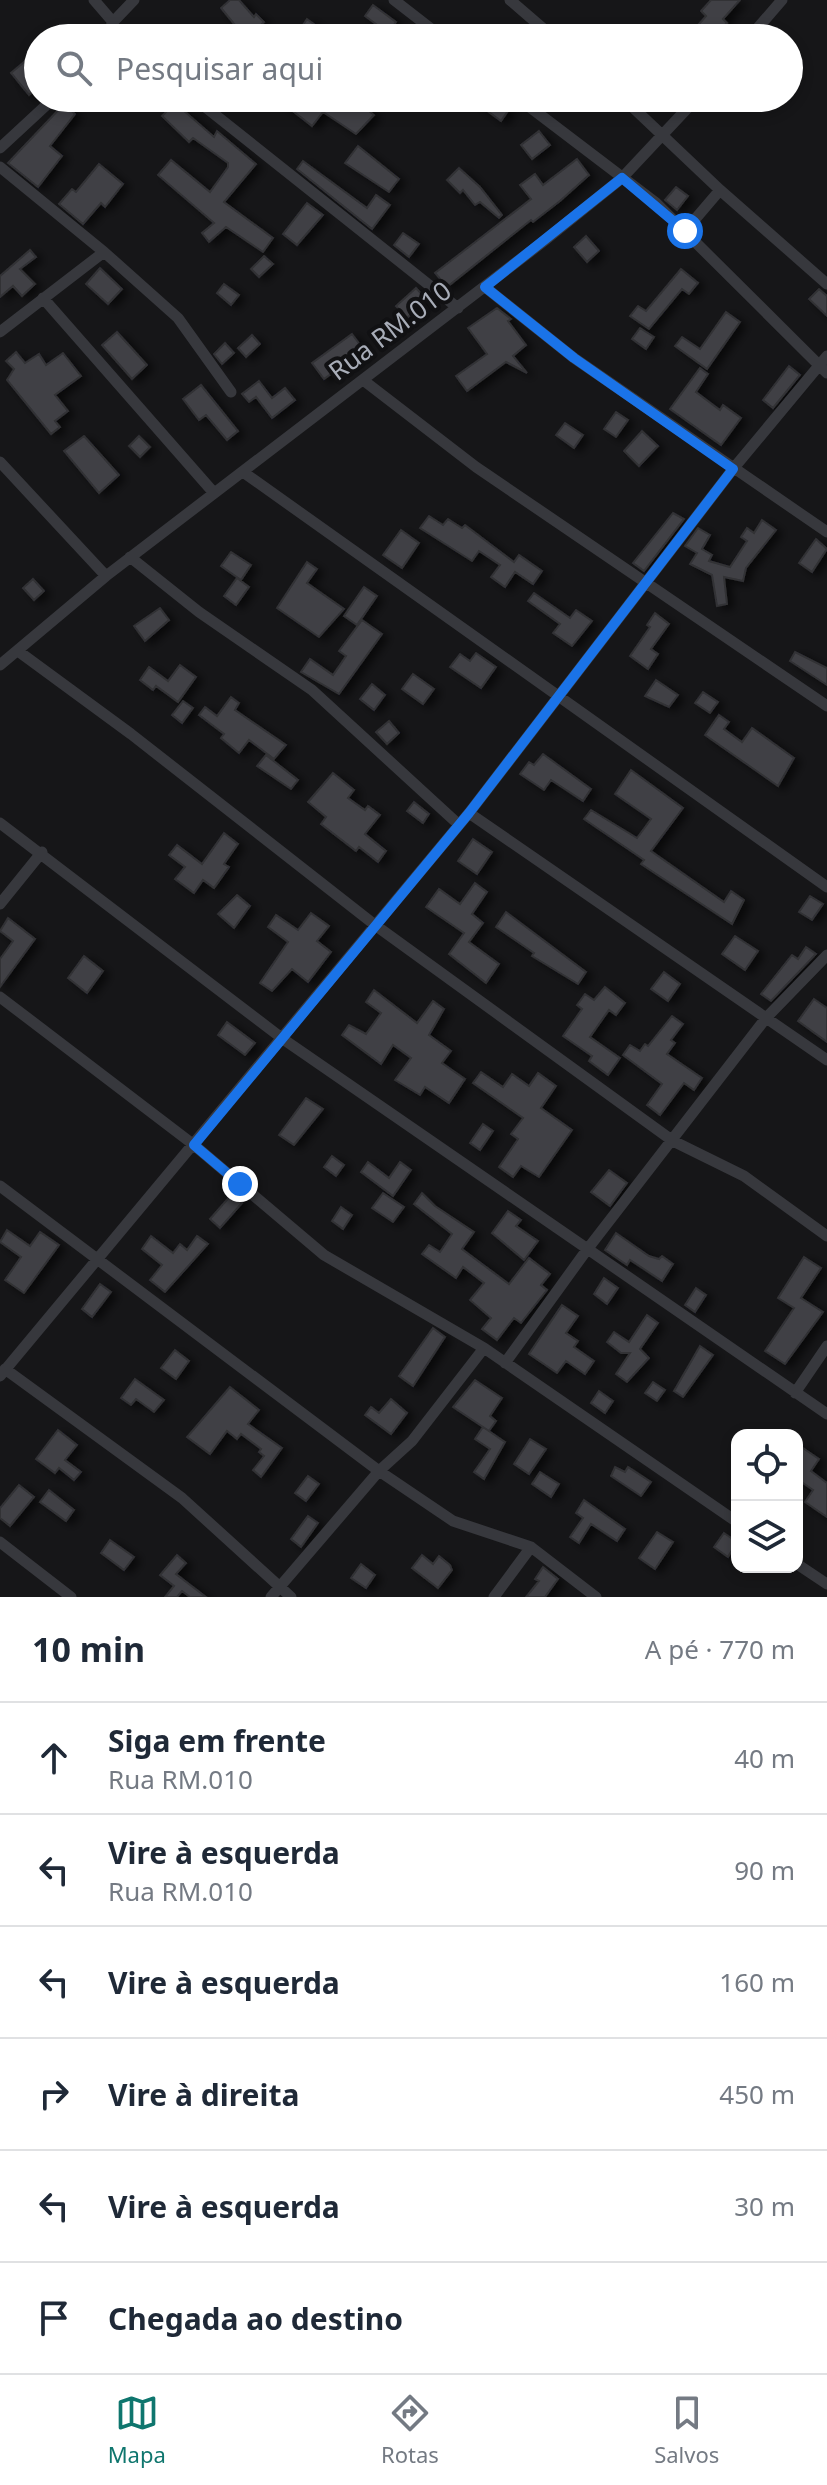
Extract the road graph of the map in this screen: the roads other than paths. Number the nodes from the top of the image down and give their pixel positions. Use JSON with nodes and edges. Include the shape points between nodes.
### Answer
{"nodes":[{"id":1,"x":94,"y":0,"type":"edge"},
{"id":2,"x":134,"y":0,"type":"edge"},
{"id":3,"x":394,"y":0,"type":"edge"},
{"id":4,"x":510,"y":0,"type":"edge"},
{"id":5,"x":782,"y":0,"type":"edge"},
{"id":6,"x":108,"y":24,"type":"edge"},
{"id":7,"x":118,"y":24,"type":"edge"},
{"id":8,"x":425,"y":24,"type":"edge"},
{"id":9,"x":538,"y":24,"type":"edge"},
{"id":10,"x":761,"y":24,"type":"edge"},
{"id":11,"x":39,"y":112,"type":"edge"},
{"id":12,"x":212,"y":112,"type":"edge"},
{"id":13,"x":536,"y":112,"type":"edge"},
{"id":14,"x":639,"y":112,"type":"edge"},
{"id":15,"x":685,"y":112,"type":"edge"},
{"id":16,"x":665,"y":135,"type":"junction"},
{"id":17,"x":0,"y":148,"type":"edge"},
{"id":18,"x":0,"y":167,"type":"edge"},
{"id":19,"x":622,"y":178,"type":"junction"},
{"id":20,"x":720,"y":190,"type":"junction"},
{"id":21,"x":685,"y":231,"type":"junction"},
{"id":22,"x":104,"y":252,"type":"junction"},
{"id":23,"x":827,"y":284,"type":"edge"},
{"id":24,"x":485,"y":287,"type":"junction"},
{"id":25,"x":43,"y":298,"type":"junction"},
{"id":26,"x":458,"y":308,"type":"junction"},
{"id":27,"x":0,"y":332,"type":"edge"},
{"id":28,"x":825,"y":365,"type":"edge"},
{"id":29,"x":363,"y":380,"type":"junction"},
{"id":30,"x":231,"y":392,"type":"dead end"},
{"id":31,"x":0,"y":462,"type":"edge"},
{"id":32,"x":733,"y":469,"type":"junction"},
{"id":33,"x":243,"y":472,"type":"junction"},
{"id":34,"x":214,"y":493,"type":"junction"},
{"id":35,"x":827,"y":532,"type":"edge"},
{"id":36,"x":130,"y":557,"type":"junction"},
{"id":37,"x":106,"y":576,"type":"junction"},
{"id":38,"x":645,"y":582,"type":"junction"},
{"id":39,"x":18,"y":651,"type":"junction"},
{"id":40,"x":0,"y":665,"type":"edge"},
{"id":41,"x":560,"y":695,"type":"junction"},
{"id":42,"x":827,"y":706,"type":"edge"},
{"id":43,"x":469,"y":813,"type":"junction"},
{"id":44,"x":0,"y":823,"type":"edge"},
{"id":45,"x":457,"y":823,"type":"junction"},
{"id":46,"x":42,"y":852,"type":"junction"},
{"id":47,"x":827,"y":887,"type":"edge"},
{"id":48,"x":0,"y":904,"type":"edge"},
{"id":49,"x":375,"y":925,"type":"junction"},
{"id":50,"x":827,"y":955,"type":"edge"},
{"id":51,"x":0,"y":997,"type":"edge"},
{"id":52,"x":766,"y":1018,"type":"junction"},
{"id":53,"x":283,"y":1039,"type":"junction"},
{"id":54,"x":827,"y":1060,"type":"edge"},
{"id":55,"x":673,"y":1141,"type":"junction"},
{"id":56,"x":194,"y":1145,"type":"junction"},
{"id":57,"x":0,"y":1186,"type":"edge"},
{"id":58,"x":827,"y":1236,"type":"edge"},
{"id":59,"x":586,"y":1251,"type":"junction"},
{"id":60,"x":99,"y":1258,"type":"junction"},
{"id":61,"x":827,"y":1346,"type":"edge"},
{"id":62,"x":484,"y":1348,"type":"junction"},
{"id":63,"x":505,"y":1363,"type":"junction"},
{"id":64,"x":3,"y":1372,"type":"edge"},
{"id":65,"x":795,"y":1393,"type":"junction"},
{"id":66,"x":827,"y":1414,"type":"edge"},
{"id":67,"x":379,"y":1471,"type":"junction"},
{"id":68,"x":731,"y":1518,"type":"edge"},
{"id":69,"x":0,"y":1542,"type":"edge"},
{"id":70,"x":531,"y":1547,"type":"junction"},
{"id":71,"x":803,"y":1568,"type":"edge"},
{"id":72,"x":827,"y":1584,"type":"edge"},
{"id":73,"x":275,"y":1592,"type":"edge"},
{"id":74,"x":71,"y":1597,"type":"edge"},
{"id":75,"x":291,"y":1597,"type":"edge"},
{"id":76,"x":494,"y":1597,"type":"edge"},
{"id":77,"x":596,"y":1597,"type":"edge"}],
"edges":[{"from":1,"to":6,"type":"street"},
{"from":2,"to":7,"type":"street"},
{"from":3,"to":8,"type":"street"},
{"from":4,"to":9,"type":"street"},
{"from":5,"to":10,"type":"street"},
{"from":11,"to":17,"type":"street"},
{"from":12,"to":26,"type":"street"},
{"from":13,"to":19,"type":"street"},
{"from":14,"to":16,"type":"street"},
{"from":15,"to":16,"type":"street","name":"Rua RM.010"},
{"from":16,"to":19,"type":"street","name":"Rua RM.010"},
{"from":16,"to":20,"type":"street"},
{"from":18,"to":22,"type":"street"},
{"from":19,"to":21,"type":"street"},
{"from":19,"to":24,"type":"street","name":"Rua RM.010"},
{"from":20,"to":21,"type":"street"},
{"from":20,"to":23,"type":"street"},
{"from":21,"to":28,"type":"street"},
{"from":22,"to":25,"type":"street"},
{"from":22,"to":30,"type":"street","via":[[178,318]]},
{"from":24,"to":26,"type":"street","name":"Rua RM.010"},
{"from":24,"to":32,"type":"street","via":[[574,358]]},
{"from":25,"to":27,"type":"street"},
{"from":25,"to":34,"type":"street"},
{"from":26,"to":29,"type":"street","name":"Rua RM.010"},
{"from":28,"to":32,"type":"street"},
{"from":29,"to":33,"type":"street","name":"Rua RM.010"},
{"from":29,"to":38,"type":"street","via":[[476,467]]},
{"from":31,"to":37,"type":"street"},
{"from":32,"to":35,"type":"street"},
{"from":32,"to":38,"type":"street"},
{"from":33,"to":34,"type":"street","name":"Rua RM.010"},
{"from":33,"to":41,"type":"street"},
{"from":34,"to":36,"type":"street","name":"Rua RM.010"},
{"from":36,"to":37,"type":"street","name":"Rua RM.010"},
{"from":36,"to":45,"type":"street","via":[[312,690]]},
{"from":37,"to":39,"type":"street","name":"Rua RM.010"},
{"from":38,"to":41,"type":"street"},
{"from":38,"to":42,"type":"street"},
{"from":39,"to":40,"type":"street","name":"Rua RM.010"},
{"from":39,"to":49,"type":"street"},
{"from":41,"to":43,"type":"street"},
{"from":41,"to":47,"type":"street"},
{"from":43,"to":45,"type":"street"},
{"from":43,"to":52,"type":"street"},
{"from":44,"to":46,"type":"street"},
{"from":45,"to":49,"type":"street"},
{"from":46,"to":48,"type":"street"},
{"from":46,"to":53,"type":"street"},
{"from":49,"to":53,"type":"street"},
{"from":49,"to":55,"type":"street"},
{"from":50,"to":52,"type":"street"},
{"from":51,"to":56,"type":"street"},
{"from":52,"to":54,"type":"street"},
{"from":52,"to":55,"type":"street"},
{"from":53,"to":56,"type":"street"},
{"from":53,"to":59,"type":"street"},
{"from":55,"to":58,"type":"street","via":[[744,1176]]},
{"from":55,"to":59,"type":"street"},
{"from":56,"to":60,"type":"street"},
{"from":56,"to":62,"type":"street","via":[[324,1255]]},
{"from":57,"to":60,"type":"street"},
{"from":59,"to":63,"type":"street"},
{"from":59,"to":65,"type":"street"},
{"from":60,"to":64,"type":"street"},
{"from":60,"to":67,"type":"street"},
{"from":61,"to":65,"type":"street"},
{"from":62,"to":63,"type":"street"},
{"from":62,"to":67,"type":"street","via":[[412,1441]]},
{"from":63,"to":68,"type":"street"},
{"from":64,"to":73,"type":"street","via":[[182,1498]]},
{"from":65,"to":66,"type":"street"},
{"from":67,"to":70,"type":"street","via":[[453,1521]]},
{"from":67,"to":73,"type":"street"},
{"from":69,"to":74,"type":"street"},
{"from":70,"to":76,"type":"street"},
{"from":70,"to":77,"type":"street"},
{"from":71,"to":72,"type":"street"},
{"from":73,"to":75,"type":"street"}]}
